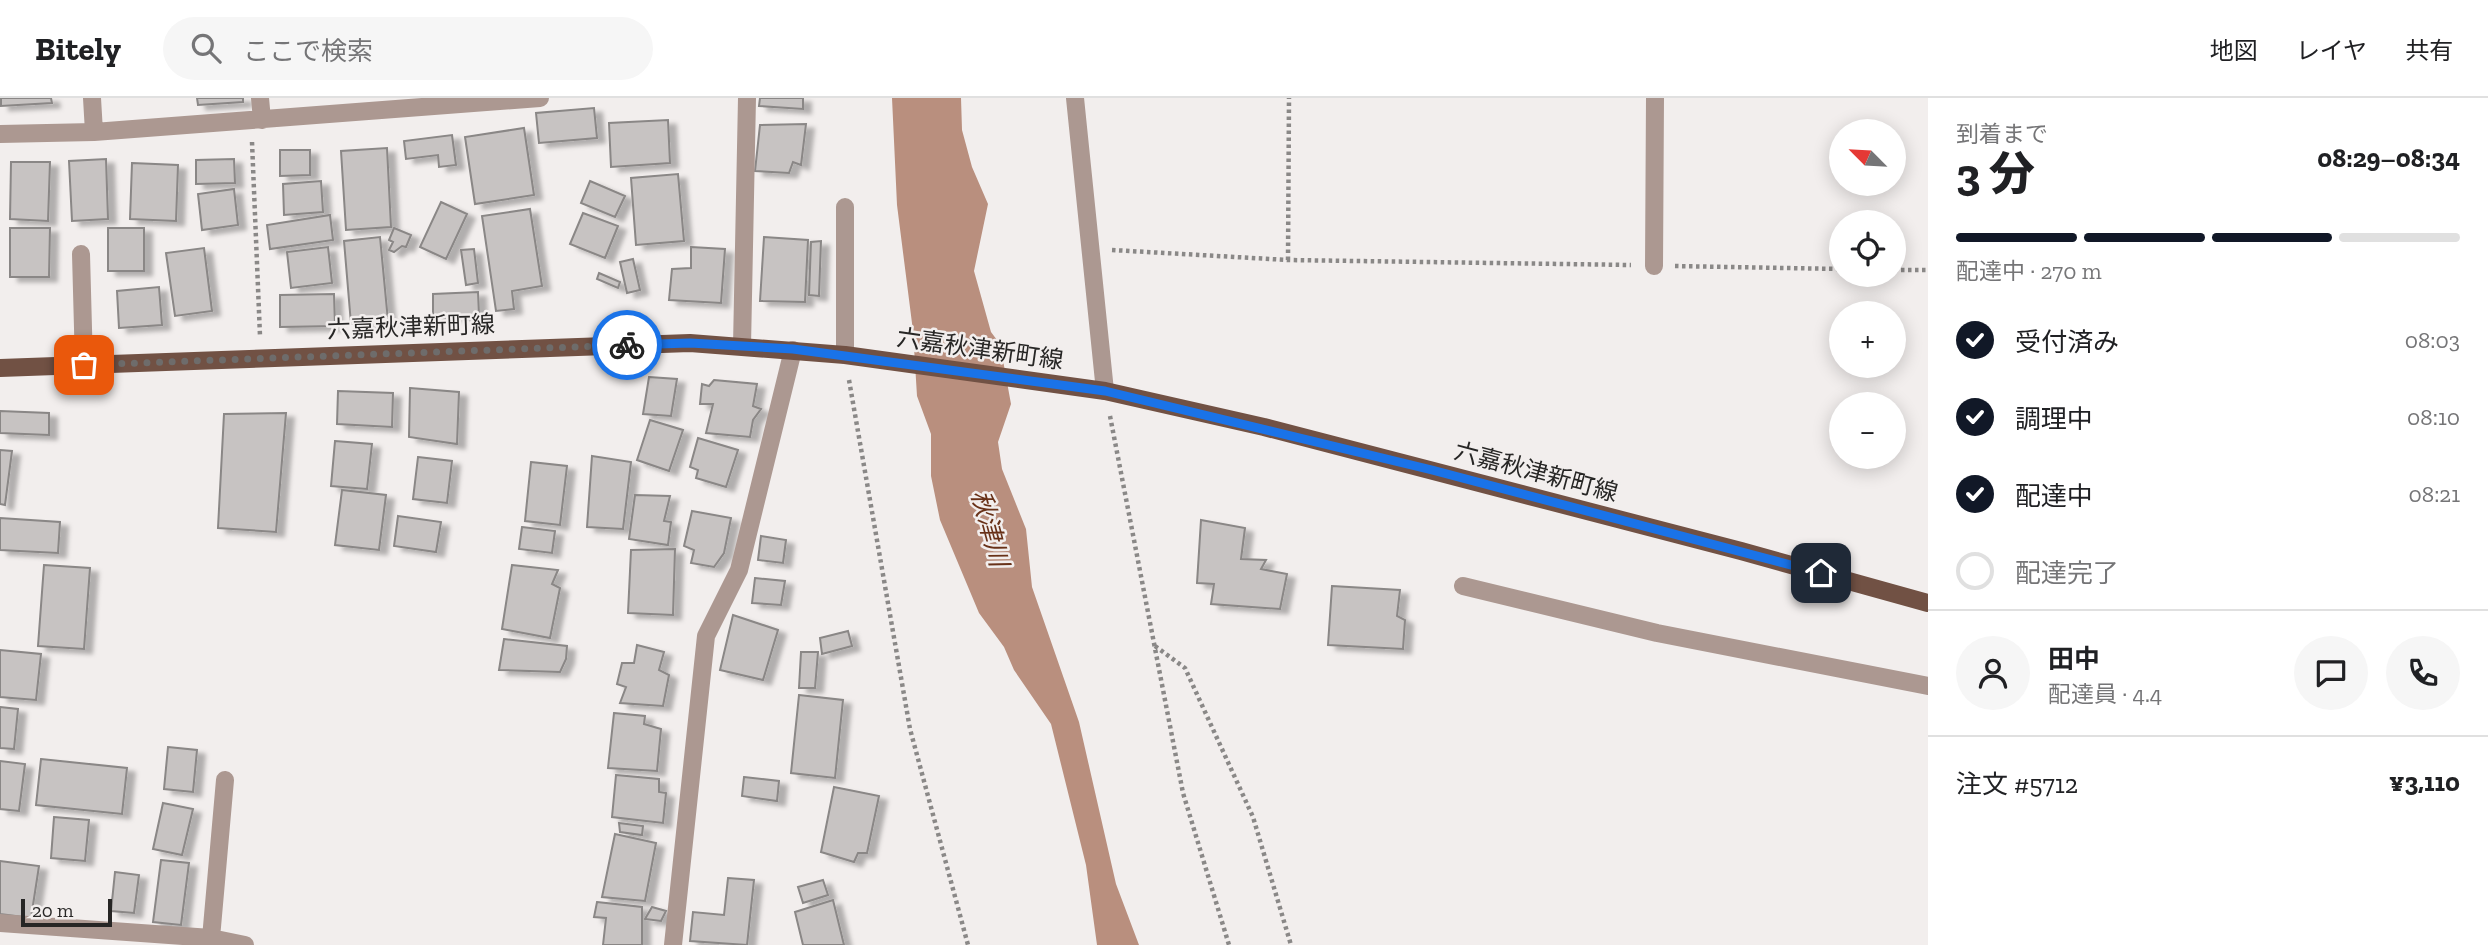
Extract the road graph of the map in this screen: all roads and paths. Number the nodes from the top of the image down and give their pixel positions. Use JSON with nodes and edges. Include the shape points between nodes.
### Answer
{"nodes":[{"id":1,"x":92,"y":98,"type":"edge"},
{"id":2,"x":260,"y":98,"type":"edge"},
{"id":3,"x":540,"y":98,"type":"edge"},
{"id":4,"x":747,"y":98,"type":"edge"},
{"id":5,"x":1075,"y":98,"type":"edge"},
{"id":6,"x":1289,"y":98,"type":"edge"},
{"id":7,"x":1655,"y":98,"type":"edge"},
{"id":8,"x":257,"y":121,"type":"junction"},
{"id":9,"x":94,"y":132,"type":"junction"},
{"id":10,"x":0,"y":134,"type":"edge"},
{"id":11,"x":845,"y":207,"type":"dead end"},
{"id":12,"x":1090,"y":248,"type":"junction"},
{"id":13,"x":81,"y":254,"type":"dead end"},
{"id":14,"x":1288,"y":260,"type":"junction"},
{"id":15,"x":1654,"y":266,"type":"junction"},
{"id":16,"x":1829,"y":269,"type":"edge"},
{"id":17,"x":1906,"y":270,"type":"edge"},
{"id":18,"x":1928,"y":270,"type":"edge"},
{"id":19,"x":742,"y":346,"type":"junction"},
{"id":20,"x":793,"y":349,"type":"junction"},
{"id":21,"x":845,"y":355,"type":"junction"},
{"id":22,"x":261,"y":358,"type":"junction"},
{"id":23,"x":84,"y":365,"type":"junction"},
{"id":24,"x":0,"y":369,"type":"edge"},
{"id":25,"x":1105,"y":391,"type":"junction"},
{"id":26,"x":1463,"y":586,"type":"dead end"},
{"id":27,"x":1928,"y":603,"type":"edge"},
{"id":28,"x":1154,"y":646,"type":"junction"},
{"id":29,"x":1928,"y":686,"type":"edge"},
{"id":30,"x":225,"y":780,"type":"dead end"},
{"id":31,"x":0,"y":923,"type":"edge"},
{"id":32,"x":211,"y":938,"type":"junction"},
{"id":33,"x":245,"y":945,"type":"edge"},
{"id":34,"x":673,"y":945,"type":"edge"},
{"id":35,"x":968,"y":945,"type":"edge"},
{"id":36,"x":1229,"y":945,"type":"edge"},
{"id":37,"x":1291,"y":945,"type":"edge"}],
"edges":[{"from":1,"to":9,"type":"street"},
{"from":2,"to":8,"type":"street"},
{"from":3,"to":8,"type":"street"},
{"from":4,"to":19,"type":"street"},
{"from":5,"to":12,"type":"street"},
{"from":6,"to":14,"type":"path"},
{"from":7,"to":15,"type":"street"},
{"from":8,"to":9,"type":"street"},
{"from":8,"to":22,"type":"path"},
{"from":9,"to":10,"type":"street"},
{"from":11,"to":21,"type":"street"},
{"from":12,"to":14,"type":"path"},
{"from":12,"to":25,"type":"street"},
{"from":13,"to":23,"type":"street"},
{"from":14,"to":15,"type":"path"},
{"from":15,"to":16,"type":"path"},
{"from":17,"to":18,"type":"path"},
{"from":19,"to":20,"type":"main road","name":"六嘉秋津新町線"},
{"from":19,"to":22,"type":"main road","name":"六嘉秋津新町線","via":[[690,343]]},
{"from":20,"to":21,"type":"main road","name":"六嘉秋津新町線"},
{"from":20,"to":34,"type":"street","via":[[738,570],[706,636]]},
{"from":21,"to":25,"type":"main road","name":"六嘉秋津新町線"},
{"from":21,"to":35,"type":"path","via":[[910,729]]},
{"from":22,"to":23,"type":"main road","name":"六嘉秋津新町線"},
{"from":23,"to":24,"type":"main road","name":"六嘉秋津新町線"},
{"from":25,"to":27,"type":"main road","name":"六嘉秋津新町線","via":[[1432,470]]},
{"from":25,"to":28,"type":"path"},
{"from":26,"to":29,"type":"street","via":[[1657,634]]},
{"from":28,"to":36,"type":"path","via":[[1183,793]]},
{"from":28,"to":37,"type":"path","via":[[1185,668],[1254,817]]},
{"from":30,"to":32,"type":"street"},
{"from":31,"to":32,"type":"street"},
{"from":32,"to":33,"type":"street"}]}
